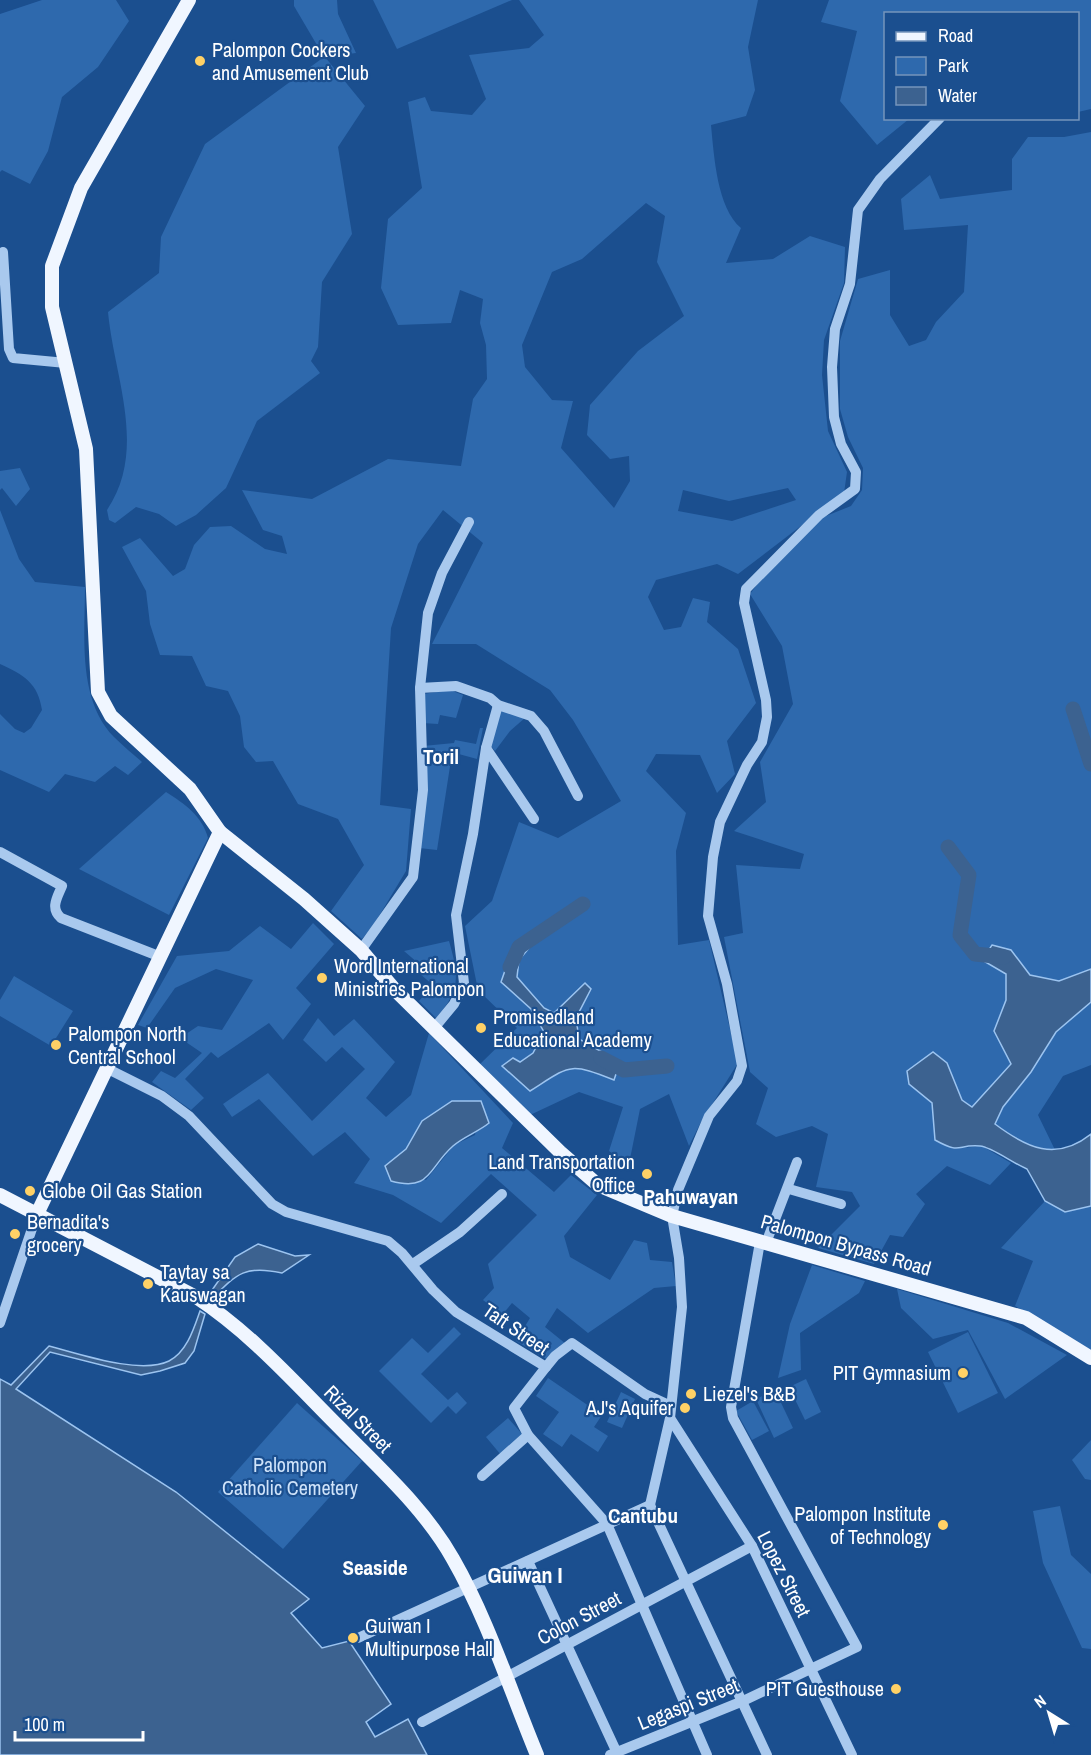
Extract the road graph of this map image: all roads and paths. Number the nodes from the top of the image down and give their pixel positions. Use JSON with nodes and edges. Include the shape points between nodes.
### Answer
{"nodes":[{"id":1,"x":189,"y":0,"type":"edge"},
{"id":2,"x":938,"y":120,"type":"edge"},
{"id":3,"x":3,"y":252,"type":"dead end"},
{"id":4,"x":66,"y":363,"type":"junction"},
{"id":5,"x":469,"y":522,"type":"dead end"},
{"id":6,"x":420,"y":688,"type":"junction"},
{"id":7,"x":498,"y":705,"type":"junction"},
{"id":8,"x":486,"y":748,"type":"junction"},
{"id":9,"x":578,"y":796,"type":"dead end"},
{"id":10,"x":534,"y":819,"type":"dead end"},
{"id":11,"x":220,"y":832,"type":"junction"},
{"id":12,"x":0,"y":852,"type":"edge"},
{"id":13,"x":361,"y":950,"type":"junction"},
{"id":14,"x":161,"y":957,"type":"junction"},
{"id":15,"x":435,"y":1027,"type":"junction"},
{"id":16,"x":108,"y":1069,"type":"junction"},
{"id":17,"x":797,"y":1162,"type":"dead end"},
{"id":18,"x":789,"y":1189,"type":"junction"},
{"id":19,"x":502,"y":1194,"type":"dead end"},
{"id":20,"x":0,"y":1195,"type":"edge"},
{"id":21,"x":841,"y":1204,"type":"dead end"},
{"id":22,"x":37,"y":1214,"type":"junction"},
{"id":23,"x":672,"y":1216,"type":"junction"},
{"id":24,"x":763,"y":1243,"type":"junction"},
{"id":25,"x":413,"y":1264,"type":"junction"},
{"id":26,"x":0,"y":1323,"type":"edge"},
{"id":27,"x":1091,"y":1358,"type":"edge"},
{"id":28,"x":546,"y":1367,"type":"junction"},
{"id":29,"x":671,"y":1406,"type":"junction"},
{"id":30,"x":670,"y":1418,"type":"junction"},
{"id":31,"x":528,"y":1435,"type":"junction"},
{"id":32,"x":482,"y":1476,"type":"dead end"},
{"id":33,"x":650,"y":1505,"type":"junction"},
{"id":34,"x":607,"y":1524,"type":"junction"},
{"id":35,"x":752,"y":1546,"type":"junction"},
{"id":36,"x":528,"y":1561,"type":"junction"},
{"id":37,"x":684,"y":1582,"type":"junction"},
{"id":38,"x":468,"y":1588,"type":"junction"},
{"id":39,"x":642,"y":1605,"type":"junction"},
{"id":40,"x":358,"y":1638,"type":"dead end"},
{"id":41,"x":567,"y":1645,"type":"junction"},
{"id":42,"x":811,"y":1670,"type":"junction"},
{"id":43,"x":505,"y":1678,"type":"junction"},
{"id":44,"x":743,"y":1701,"type":"junction"},
{"id":45,"x":422,"y":1722,"type":"dead end"},
{"id":46,"x":693,"y":1722,"type":"junction"},
{"id":47,"x":615,"y":1754,"type":"edge"},
{"id":48,"x":537,"y":1755,"type":"edge"},
{"id":49,"x":707,"y":1755,"type":"edge"},
{"id":50,"x":767,"y":1755,"type":"edge"},
{"id":51,"x":852,"y":1755,"type":"edge"}],
"edges":[{"from":1,"to":4,"type":"main road","name":"Palompon Bypass Road","via":[[81,188],[52,266],[52,307]]},
{"from":2,"to":23,"type":"street","via":[[880,179],[858,210],[850,284],[835,329],[832,367],[834,417],[841,444],[856,472],[855,489],[819,515],[747,589],[744,603],[767,717],[762,742],[720,822],[708,916],[727,984],[742,1066],[737,1081],[709,1116],[678,1190]]},
{"from":3,"to":4,"type":"street","via":[[9,349],[13,358]]},
{"from":4,"to":11,"type":"main road","name":"Palompon Bypass Road","via":[[86,449],[98,692],[111,716],[190,789]]},
{"from":5,"to":6,"type":"street","via":[[442,573],[428,613]]},
{"from":6,"to":7,"type":"street","via":[[456,686],[490,698]]},
{"from":6,"to":13,"type":"street","via":[[423,790],[413,877]]},
{"from":7,"to":8,"type":"street"},
{"from":7,"to":9,"type":"street","via":[[531,716],[544,731]]},
{"from":8,"to":10,"type":"street"},
{"from":8,"to":15,"type":"street","via":[[456,915],[464,983],[454,1004]]},
{"from":11,"to":13,"type":"main road","name":"Palompon Bypass Road"},
{"from":11,"to":14,"type":"main road"},
{"from":12,"to":14,"type":"street","via":[[62,886],[54,904],[61,918]]},
{"from":13,"to":15,"type":"main road","name":"Palompon Bypass Road"},
{"from":14,"to":16,"type":"main road"},
{"from":15,"to":23,"type":"main road","name":"Palompon Bypass Road","via":[[598,1185]]},
{"from":16,"to":22,"type":"main road"},
{"from":16,"to":25,"type":"street","name":"Taft Street","via":[[162,1096],[189,1116],[272,1204],[286,1212],[388,1241]]},
{"from":17,"to":18,"type":"street"},
{"from":18,"to":21,"type":"street"},
{"from":18,"to":24,"type":"street"},
{"from":19,"to":25,"type":"street","via":[[460,1232]]},
{"from":20,"to":22,"type":"main road","name":"Rizal Street"},
{"from":22,"to":26,"type":"street"},
{"from":22,"to":38,"type":"main road","name":"Rizal Street","via":[[196,1298],[253,1340],[403,1492],[439,1537]]},
{"from":23,"to":24,"type":"main road","name":"Palompon Bypass Road"},
{"from":23,"to":29,"type":"street","via":[[682,1307]]},
{"from":24,"to":27,"type":"main road","name":"Palompon Bypass Road","via":[[1026,1318]]},
{"from":24,"to":42,"type":"street","name":"Legaspi Street","via":[[731,1407],[733,1418],[857,1647]]},
{"from":25,"to":28,"type":"street","name":"Taft Street","via":[[456,1312]]},
{"from":28,"to":29,"type":"street","via":[[572,1343],[645,1394]]},
{"from":28,"to":31,"type":"street","name":"Taft Street","via":[[514,1408]]},
{"from":29,"to":30,"type":"street"},
{"from":30,"to":33,"type":"street"},
{"from":30,"to":35,"type":"street","name":"Lopez Street"},
{"from":31,"to":32,"type":"street"},
{"from":31,"to":34,"type":"street","name":"Taft Street"},
{"from":33,"to":34,"type":"street"},
{"from":33,"to":37,"type":"street"},
{"from":34,"to":36,"type":"street"},
{"from":34,"to":39,"type":"street","name":"Taft Street"},
{"from":35,"to":37,"type":"street","name":"Colon Street"},
{"from":35,"to":42,"type":"street","name":"Lopez Street"},
{"from":36,"to":38,"type":"street"},
{"from":36,"to":41,"type":"street"},
{"from":37,"to":39,"type":"street","name":"Colon Street"},
{"from":37,"to":44,"type":"street"},
{"from":38,"to":40,"type":"street"},
{"from":38,"to":43,"type":"main road","name":"Rizal Street"},
{"from":39,"to":41,"type":"street","name":"Colon Street"},
{"from":39,"to":46,"type":"street","name":"Taft Street"},
{"from":41,"to":43,"type":"street","name":"Colon Street"},
{"from":41,"to":47,"type":"street"},
{"from":42,"to":44,"type":"street","name":"Legaspi Street"},
{"from":42,"to":51,"type":"street","name":"Lopez Street"},
{"from":43,"to":45,"type":"street","name":"Colon Street"},
{"from":43,"to":48,"type":"main road","name":"Rizal Street"},
{"from":44,"to":46,"type":"street","name":"Legaspi Street"},
{"from":44,"to":50,"type":"street"},
{"from":46,"to":47,"type":"street","name":"Legaspi Street"},
{"from":46,"to":49,"type":"street","name":"Taft Street"}]}
